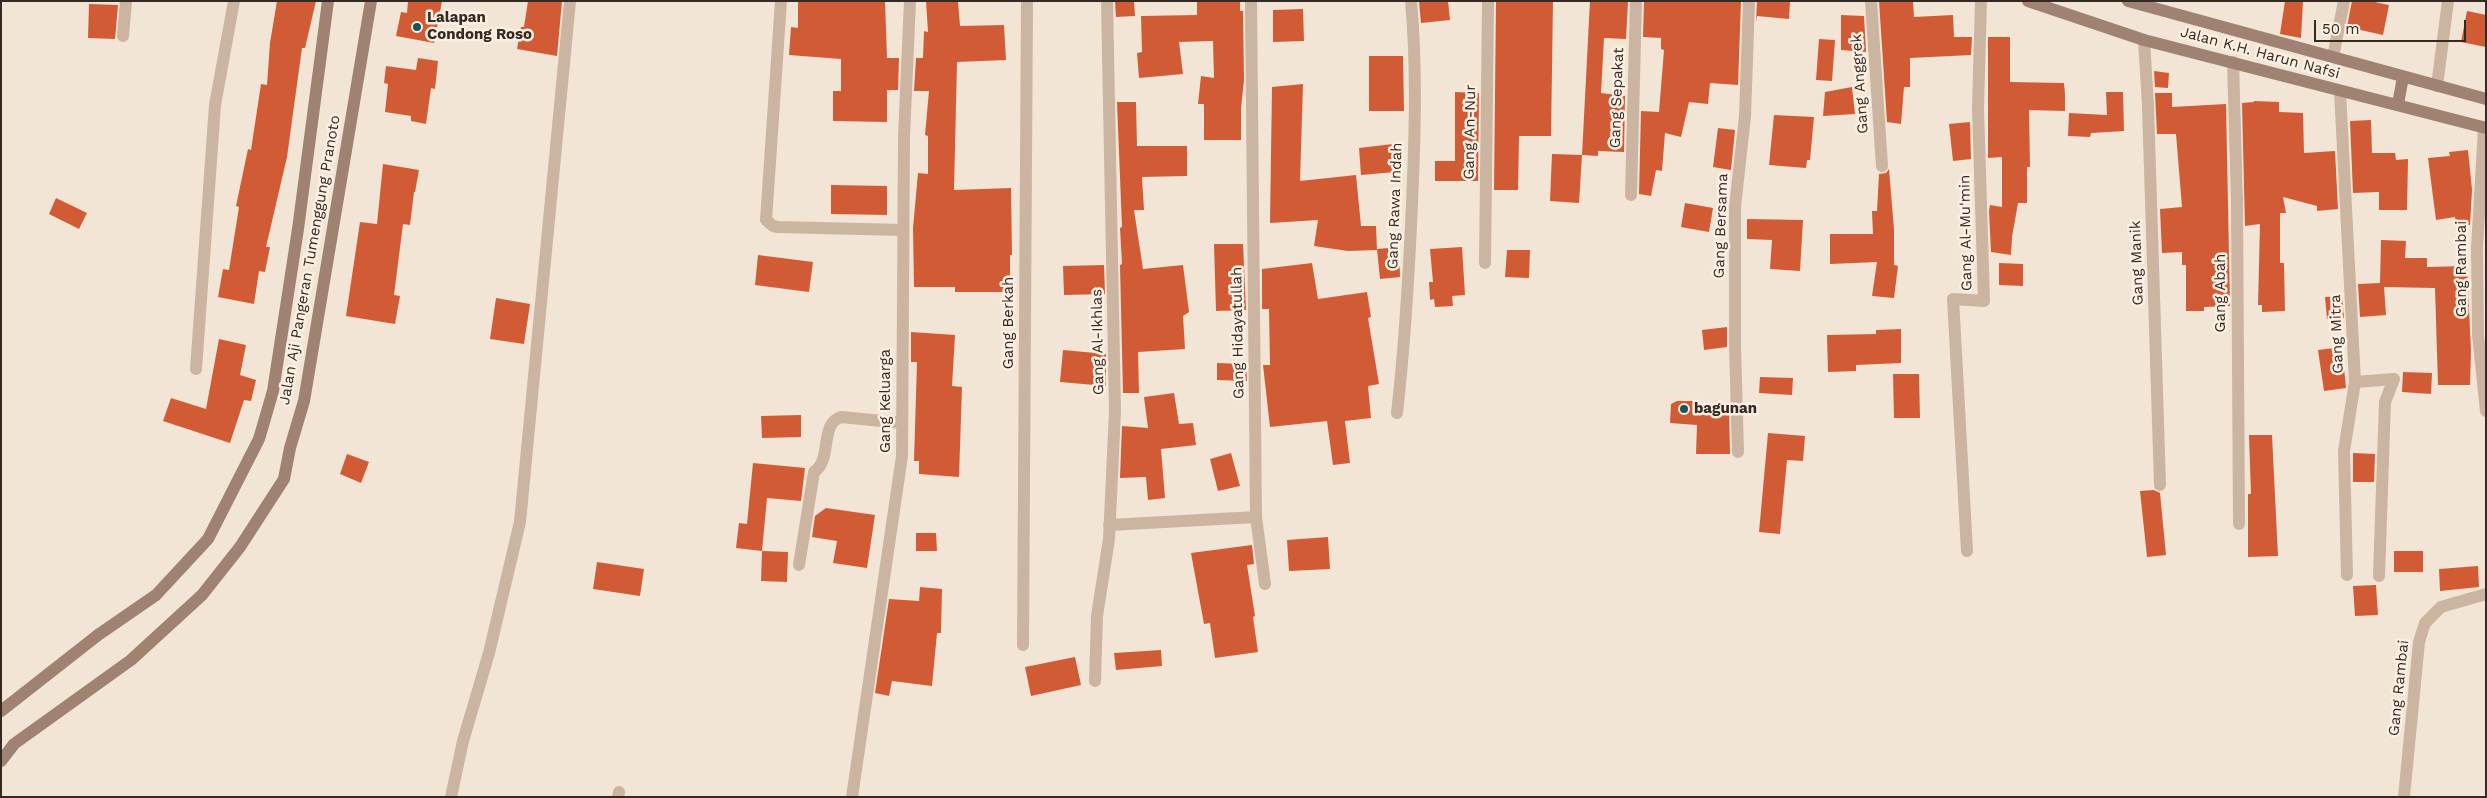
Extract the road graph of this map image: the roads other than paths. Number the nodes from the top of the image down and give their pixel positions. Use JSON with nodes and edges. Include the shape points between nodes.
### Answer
{"nodes":[{"id":1,"x":126,"y":1,"type":"edge"},
{"id":2,"x":234,"y":1,"type":"edge"},
{"id":3,"x":328,"y":1,"type":"edge"},
{"id":4,"x":371,"y":1,"type":"edge"},
{"id":5,"x":570,"y":1,"type":"edge"},
{"id":6,"x":781,"y":1,"type":"edge"},
{"id":7,"x":910,"y":1,"type":"edge"},
{"id":8,"x":1027,"y":1,"type":"edge"},
{"id":9,"x":1107,"y":1,"type":"edge"},
{"id":10,"x":1251,"y":1,"type":"edge"},
{"id":11,"x":1411,"y":1,"type":"edge"},
{"id":12,"x":1488,"y":1,"type":"edge"},
{"id":13,"x":1636,"y":1,"type":"edge"},
{"id":14,"x":1749,"y":1,"type":"edge"},
{"id":15,"x":1871,"y":1,"type":"edge"},
{"id":16,"x":1981,"y":1,"type":"edge"},
{"id":17,"x":2028,"y":1,"type":"edge"},
{"id":18,"x":2128,"y":1,"type":"edge"},
{"id":19,"x":2344,"y":1,"type":"edge"},
{"id":20,"x":2448,"y":1,"type":"edge"},
{"id":21,"x":124,"y":36,"type":"dead end"},
{"id":22,"x":2144,"y":40,"type":"junction"},
{"id":23,"x":2333,"y":57,"type":"junction"},
{"id":24,"x":2232,"y":62,"type":"junction"},
{"id":25,"x":2403,"y":77,"type":"junction"},
{"id":26,"x":2437,"y":86,"type":"junction"},
{"id":27,"x":2340,"y":91,"type":"junction"},
{"id":28,"x":2486,"y":99,"type":"edge"},
{"id":29,"x":2398,"y":104,"type":"junction"},
{"id":30,"x":2485,"y":127,"type":"edge"},
{"id":31,"x":1882,"y":166,"type":"dead end"},
{"id":32,"x":1631,"y":195,"type":"dead end"},
{"id":33,"x":903,"y":230,"type":"junction"},
{"id":34,"x":1484,"y":263,"type":"dead end"},
{"id":35,"x":196,"y":369,"type":"dead end"},
{"id":36,"x":2355,"y":382,"type":"junction"},
{"id":37,"x":2486,"y":411,"type":"edge"},
{"id":38,"x":1397,"y":413,"type":"dead end"},
{"id":39,"x":902,"y":423,"type":"junction"},
{"id":40,"x":1738,"y":452,"type":"dead end"},
{"id":41,"x":2160,"y":485,"type":"dead end"},
{"id":42,"x":1256,"y":517,"type":"junction"},
{"id":43,"x":2239,"y":524,"type":"dead end"},
{"id":44,"x":1109,"y":525,"type":"junction"},
{"id":45,"x":1968,"y":551,"type":"dead end"},
{"id":46,"x":799,"y":565,"type":"dead end"},
{"id":47,"x":2347,"y":575,"type":"dead end"},
{"id":48,"x":2379,"y":576,"type":"dead end"},
{"id":49,"x":1265,"y":584,"type":"dead end"},
{"id":50,"x":2486,"y":594,"type":"edge"},
{"id":51,"x":1023,"y":645,"type":"dead end"},
{"id":52,"x":1095,"y":681,"type":"dead end"},
{"id":53,"x":1,"y":711,"type":"edge"},
{"id":54,"x":1,"y":761,"type":"edge"},
{"id":55,"x":451,"y":797,"type":"edge"},
{"id":56,"x":852,"y":797,"type":"edge"},
{"id":57,"x":2404,"y":797,"type":"edge"}],
"edges":[{"from":1,"to":21,"type":"street"},
{"from":2,"to":35,"type":"street","via":[[215,105]]},
{"from":3,"to":53,"type":"main road","name":"Jalan Aji Pangeran Tumenggung Pranoto","via":[[274,382],[259,439],[208,539],[156,596],[98,635]]},
{"from":4,"to":54,"type":"main road","name":"Jalan Aji Pangeran Tumenggung Pranoto","via":[[304,401],[284,478],[240,546],[202,595],[131,660],[14,744]]},
{"from":5,"to":55,"type":"street","via":[[520,522]]},
{"from":6,"to":33,"type":"street","via":[[766,220],[778,227]]},
{"from":7,"to":33,"type":"street","name":"Gang Keluarga"},
{"from":8,"to":51,"type":"street","name":"Gang Berkah"},
{"from":9,"to":44,"type":"street","name":"Gang Al-Ikhlas","via":[[1115,411]]},
{"from":10,"to":42,"type":"street","name":"Gang Hidayatullah"},
{"from":11,"to":38,"type":"street","name":"Gang Rawa Indah","via":[[1416,50],[1414,168],[1408,294]]},
{"from":12,"to":34,"type":"street","name":"Gang An-Nur"},
{"from":13,"to":32,"type":"street","name":"Gang Sepakat"},
{"from":14,"to":40,"type":"street","name":"Gang Bersama","via":[[1745,116],[1735,207]]},
{"from":15,"to":31,"type":"street","name":"Gang Anggrek"},
{"from":16,"to":45,"type":"street","name":"Gang Al-Mu'min","via":[[1978,108],[1984,301],[1953,299]]},
{"from":17,"to":22,"type":"main road","name":"Jalan K.H. Harun Nafsi"},
{"from":18,"to":23,"type":"main road","name":"Jalan K.H. Harun Nafsi"},
{"from":19,"to":23,"type":"street"},
{"from":20,"to":26,"type":"street"},
{"from":22,"to":24,"type":"main road","name":"Jalan K.H. Harun Nafsi"},
{"from":22,"to":41,"type":"street","name":"Gang Manik"},
{"from":23,"to":25,"type":"main road","name":"Jalan K.H. Harun Nafsi"},
{"from":24,"to":27,"type":"main road","name":"Jalan K.H. Harun Nafsi"},
{"from":24,"to":43,"type":"street","name":"Gang Abah","via":[[2237,202]]},
{"from":25,"to":26,"type":"main road","name":"Jalan K.H. Harun Nafsi"},
{"from":25,"to":29,"type":"main road"},
{"from":26,"to":28,"type":"main road","name":"Jalan K.H. Harun Nafsi"},
{"from":27,"to":29,"type":"main road","name":"Jalan K.H. Harun Nafsi"},
{"from":27,"to":36,"type":"street","name":"Gang Mitra"},
{"from":29,"to":30,"type":"main road","name":"Jalan K.H. Harun Nafsi"},
{"from":30,"to":37,"type":"street","name":"Gang Rambai","via":[[2477,248],[2478,335]]},
{"from":33,"to":39,"type":"street","name":"Gang Keluarga"},
{"from":36,"to":47,"type":"street","name":"Gang Mitra","via":[[2344,451]]},
{"from":36,"to":48,"type":"street","via":[[2394,379],[2384,402]]},
{"from":39,"to":46,"type":"street","via":[[841,416],[834,419],[823,464],[814,472]]},
{"from":39,"to":56,"type":"street","name":"Gang Keluarga","via":[[902,456]]},
{"from":42,"to":44,"type":"street"},
{"from":42,"to":49,"type":"street","name":"Gang Hidayatullah"},
{"from":44,"to":52,"type":"street","name":"Gang Al-Ikhlas","via":[[1097,616]]},
{"from":50,"to":57,"type":"street","name":"Gang Rambai","via":[[2441,607],[2425,623],[2419,642]]}]}
